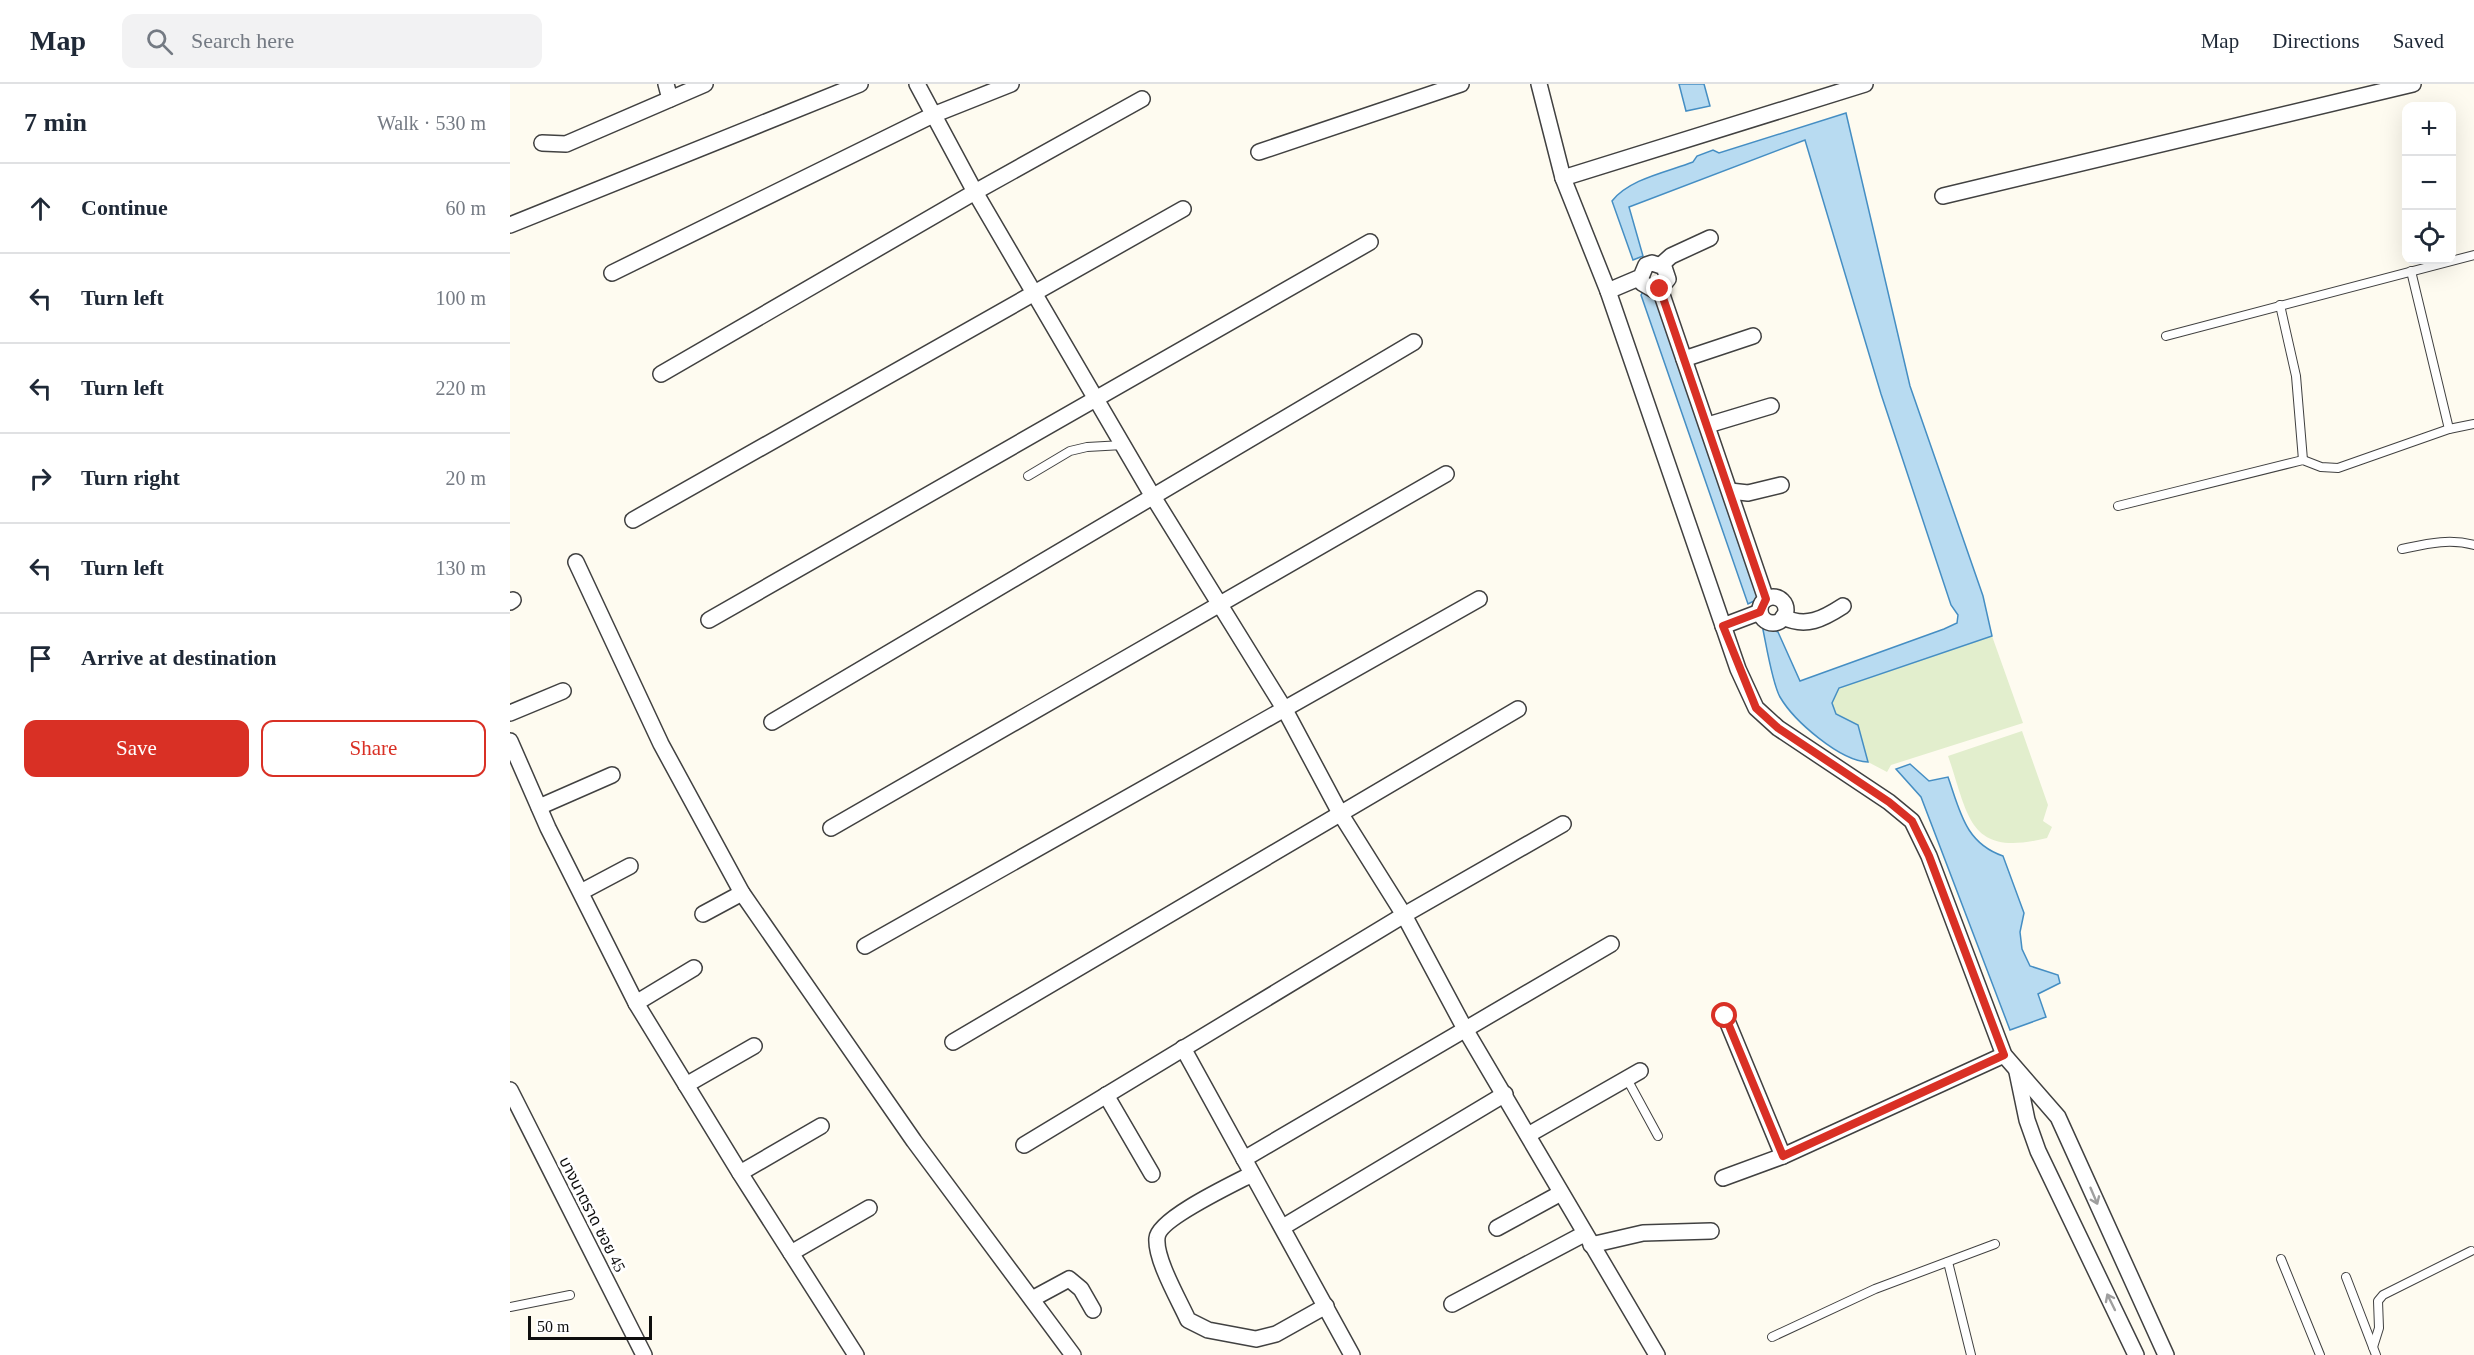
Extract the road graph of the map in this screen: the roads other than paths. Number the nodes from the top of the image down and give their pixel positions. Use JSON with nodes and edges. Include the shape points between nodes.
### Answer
{"nodes":[{"id":1,"x":705,"y":84,"type":"edge"},
{"id":2,"x":860,"y":84,"type":"edge"},
{"id":3,"x":917,"y":84,"type":"edge"},
{"id":4,"x":1011,"y":84,"type":"edge"},
{"id":5,"x":1461,"y":84,"type":"edge"},
{"id":6,"x":1539,"y":84,"type":"edge"},
{"id":7,"x":1865,"y":84,"type":"edge"},
{"id":8,"x":2413,"y":84,"type":"edge"},
{"id":9,"x":668,"y":91,"type":"edge"},
{"id":10,"x":1142,"y":99,"type":"dead end"},
{"id":11,"x":933,"y":115,"type":"junction"},
{"id":12,"x":542,"y":143,"type":"dead end"},
{"id":13,"x":1259,"y":152,"type":"dead end"},
{"id":14,"x":1563,"y":178,"type":"junction"},
{"id":15,"x":975,"y":192,"type":"junction"},
{"id":16,"x":1943,"y":196,"type":"dead end"},
{"id":17,"x":1183,"y":208,"type":"dead end"},
{"id":18,"x":510,"y":225,"type":"edge"},
{"id":19,"x":1710,"y":238,"type":"dead end"},
{"id":20,"x":1370,"y":242,"type":"dead end"},
{"id":21,"x":2474,"y":255,"type":"edge"},
{"id":22,"x":1661,"y":265,"type":"junction"},
{"id":23,"x":2410,"y":272,"type":"junction"},
{"id":24,"x":612,"y":273,"type":"dead end"},
{"id":25,"x":1641,"y":277,"type":"junction"},
{"id":26,"x":1660,"y":289,"type":"junction"},
{"id":27,"x":1608,"y":291,"type":"junction"},
{"id":28,"x":1036,"y":294,"type":"junction"},
{"id":29,"x":2280,"y":306,"type":"junction"},
{"id":30,"x":1754,"y":336,"type":"dead end"},
{"id":31,"x":2166,"y":336,"type":"dead end"},
{"id":32,"x":1414,"y":342,"type":"dead end"},
{"id":33,"x":1684,"y":359,"type":"junction"},
{"id":34,"x":661,"y":374,"type":"dead end"},
{"id":35,"x":1096,"y":397,"type":"junction"},
{"id":36,"x":1770,"y":406,"type":"dead end"},
{"id":37,"x":2474,"y":424,"type":"edge"},
{"id":38,"x":1708,"y":426,"type":"junction"},
{"id":39,"x":2449,"y":429,"type":"junction"},
{"id":40,"x":1123,"y":445,"type":"junction"},
{"id":41,"x":2303,"y":460,"type":"junction"},
{"id":42,"x":1446,"y":474,"type":"dead end"},
{"id":43,"x":1028,"y":476,"type":"dead end"},
{"id":44,"x":1781,"y":485,"type":"dead end"},
{"id":45,"x":1730,"y":491,"type":"junction"},
{"id":46,"x":1152,"y":495,"type":"junction"},
{"id":47,"x":2118,"y":506,"type":"dead end"},
{"id":48,"x":633,"y":520,"type":"dead end"},
{"id":49,"x":2474,"y":545,"type":"edge"},
{"id":50,"x":2402,"y":549,"type":"dead end"},
{"id":51,"x":576,"y":562,"type":"dead end"},
{"id":52,"x":1479,"y":599,"type":"dead end"},
{"id":53,"x":1221,"y":602,"type":"junction"},
{"id":54,"x":1763,"y":605,"type":"junction"},
{"id":55,"x":1843,"y":606,"type":"dead end"},
{"id":56,"x":1783,"y":617,"type":"junction"},
{"id":57,"x":709,"y":620,"type":"dead end"},
{"id":58,"x":1723,"y":626,"type":"junction"},
{"id":59,"x":563,"y":691,"type":"dead end"},
{"id":60,"x":1518,"y":709,"type":"dead end"},
{"id":61,"x":1285,"y":710,"type":"junction"},
{"id":62,"x":510,"y":713,"type":"edge"},
{"id":63,"x":772,"y":722,"type":"dead end"},
{"id":64,"x":510,"y":741,"type":"edge"},
{"id":65,"x":612,"y":775,"type":"dead end"},
{"id":66,"x":539,"y":807,"type":"junction"},
{"id":67,"x":1340,"y":813,"type":"junction"},
{"id":68,"x":1563,"y":824,"type":"dead end"},
{"id":69,"x":831,"y":828,"type":"dead end"},
{"id":70,"x":630,"y":866,"type":"dead end"},
{"id":71,"x":580,"y":892,"type":"junction"},
{"id":72,"x":742,"y":893,"type":"junction"},
{"id":73,"x":703,"y":914,"type":"dead end"},
{"id":74,"x":1404,"y":915,"type":"junction"},
{"id":75,"x":1611,"y":944,"type":"dead end"},
{"id":76,"x":865,"y":946,"type":"dead end"},
{"id":77,"x":694,"y":968,"type":"dead end"},
{"id":78,"x":636,"y":1003,"type":"junction"},
{"id":79,"x":1725,"y":1016,"type":"dead end"},
{"id":80,"x":1465,"y":1029,"type":"junction"},
{"id":81,"x":953,"y":1042,"type":"dead end"},
{"id":82,"x":754,"y":1046,"type":"dead end"},
{"id":83,"x":1183,"y":1048,"type":"junction"},
{"id":84,"x":2004,"y":1055,"type":"junction"},
{"id":85,"x":2017,"y":1072,"type":"junction"},
{"id":86,"x":1633,"y":1075,"type":"joint"},
{"id":87,"x":686,"y":1085,"type":"junction"},
{"id":88,"x":511,"y":1093,"type":"edge"},
{"id":89,"x":1504,"y":1094,"type":"junction"},
{"id":90,"x":1106,"y":1095,"type":"junction"},
{"id":91,"x":820,"y":1126,"type":"dead end"},
{"id":92,"x":1528,"y":1135,"type":"junction"},
{"id":93,"x":1658,"y":1136,"type":"dead end"},
{"id":94,"x":1024,"y":1145,"type":"dead end"},
{"id":95,"x":1783,"y":1156,"type":"junction"},
{"id":96,"x":1244,"y":1159,"type":"junction"},
{"id":97,"x":740,"y":1173,"type":"junction"},
{"id":98,"x":1152,"y":1174,"type":"dead end"},
{"id":99,"x":1252,"y":1174,"type":"junction"},
{"id":100,"x":1723,"y":1178,"type":"dead end"},
{"id":101,"x":1561,"y":1193,"type":"junction"},
{"id":102,"x":869,"y":1208,"type":"dead end"},
{"id":103,"x":1283,"y":1227,"type":"junction"},
{"id":104,"x":1497,"y":1228,"type":"dead end"},
{"id":105,"x":1711,"y":1231,"type":"dead end"},
{"id":106,"x":1590,"y":1244,"type":"junction"},
{"id":107,"x":1995,"y":1244,"type":"dead end"},
{"id":108,"x":2116,"y":1247,"type":"junction"},
{"id":109,"x":2471,"y":1251,"type":"dead end"},
{"id":110,"x":792,"y":1253,"type":"junction"},
{"id":111,"x":2281,"y":1258,"type":"dead end"},
{"id":112,"x":2090,"y":1259,"type":"junction"},
{"id":113,"x":1948,"y":1262,"type":"junction"},
{"id":114,"x":2346,"y":1277,"type":"dead end"},
{"id":115,"x":570,"y":1295,"type":"dead end"},
{"id":116,"x":1032,"y":1299,"type":"junction"},
{"id":117,"x":1452,"y":1304,"type":"dead end"},
{"id":118,"x":1326,"y":1306,"type":"junction"},
{"id":119,"x":510,"y":1307,"type":"edge"},
{"id":120,"x":1093,"y":1310,"type":"dead end"},
{"id":121,"x":1772,"y":1337,"type":"dead end"},
{"id":122,"x":2375,"y":1351,"type":"edge"},
{"id":123,"x":644,"y":1355,"type":"edge"},
{"id":124,"x":856,"y":1355,"type":"edge"},
{"id":125,"x":1073,"y":1355,"type":"edge"},
{"id":126,"x":1352,"y":1355,"type":"edge"},
{"id":127,"x":1657,"y":1355,"type":"edge"},
{"id":128,"x":1971,"y":1355,"type":"edge"},
{"id":129,"x":2136,"y":1355,"type":"edge"},
{"id":130,"x":2166,"y":1355,"type":"edge"},
{"id":131,"x":2320,"y":1355,"type":"edge"}],
"edges":[{"from":1,"to":9,"type":"street"},
{"from":2,"to":18,"type":"street"},
{"from":3,"to":11,"type":"street"},
{"from":4,"to":11,"type":"street"},
{"from":5,"to":13,"type":"street"},
{"from":6,"to":14,"type":"street"},
{"from":7,"to":14,"type":"street"},
{"from":8,"to":16,"type":"street"},
{"from":9,"to":12,"type":"street","via":[[566,144]]},
{"from":10,"to":15,"type":"street"},
{"from":11,"to":15,"type":"street"},
{"from":11,"to":24,"type":"street"},
{"from":14,"to":27,"type":"street"},
{"from":15,"to":28,"type":"street"},
{"from":15,"to":34,"type":"street"},
{"from":17,"to":28,"type":"street"},
{"from":19,"to":22,"type":"street","via":[[1671,256]]},
{"from":20,"to":35,"type":"street"},
{"from":21,"to":23,"type":"lane"},
{"from":22,"to":25,"type":"street","via":[[1646,266]]},
{"from":22,"to":26,"type":"street","via":[[1668,272],[1668,279]]},
{"from":23,"to":29,"type":"lane"},
{"from":23,"to":39,"type":"lane"},
{"from":25,"to":26,"type":"street","via":[[1647,288]]},
{"from":25,"to":27,"type":"street"},
{"from":26,"to":33,"type":"street"},
{"from":27,"to":58,"type":"street"},
{"from":28,"to":35,"type":"street"},
{"from":28,"to":48,"type":"street"},
{"from":29,"to":31,"type":"lane"},
{"from":29,"to":41,"type":"lane","via":[[2296,376]]},
{"from":30,"to":33,"type":"street"},
{"from":32,"to":46,"type":"street"},
{"from":33,"to":38,"type":"street"},
{"from":35,"to":40,"type":"street"},
{"from":35,"to":57,"type":"street"},
{"from":36,"to":38,"type":"street"},
{"from":37,"to":39,"type":"lane"},
{"from":38,"to":45,"type":"street"},
{"from":39,"to":41,"type":"lane","via":[[2338,468]]},
{"from":40,"to":43,"type":"lane","via":[[1070,451]]},
{"from":40,"to":46,"type":"street"},
{"from":41,"to":47,"type":"lane"},
{"from":42,"to":53,"type":"street"},
{"from":44,"to":45,"type":"street","via":[[1748,493]]},
{"from":45,"to":54,"type":"street"},
{"from":46,"to":53,"type":"street"},
{"from":46,"to":63,"type":"street"},
{"from":49,"to":50,"type":"lane","via":[[2435,542]]},
{"from":51,"to":72,"type":"street","via":[[661,744]]},
{"from":52,"to":61,"type":"street"},
{"from":53,"to":61,"type":"street"},
{"from":53,"to":69,"type":"street"},
{"from":54,"to":56,"type":"street","via":[[1761,617],[1770,622]]},
{"from":54,"to":56,"type":"street","via":[[1780,599],[1786,608]]},
{"from":54,"to":58,"type":"street"},
{"from":55,"to":56,"type":"street","via":[[1829,616],[1802,624]]},
{"from":58,"to":84,"type":"street","via":[[1756,708],[1778,728],[1912,821],[1929,856]]},
{"from":59,"to":62,"type":"street"},
{"from":60,"to":67,"type":"street"},
{"from":61,"to":67,"type":"street"},
{"from":61,"to":76,"type":"street"},
{"from":64,"to":66,"type":"street"},
{"from":65,"to":66,"type":"street"},
{"from":66,"to":71,"type":"street"},
{"from":67,"to":74,"type":"street"},
{"from":67,"to":81,"type":"street"},
{"from":68,"to":74,"type":"street"},
{"from":70,"to":71,"type":"street"},
{"from":71,"to":78,"type":"street"},
{"from":72,"to":73,"type":"street"},
{"from":72,"to":116,"type":"street","via":[[914,1140]]},
{"from":74,"to":80,"type":"street"},
{"from":74,"to":83,"type":"street"},
{"from":75,"to":80,"type":"street"},
{"from":77,"to":78,"type":"street"},
{"from":78,"to":87,"type":"street"},
{"from":79,"to":95,"type":"street"},
{"from":80,"to":89,"type":"street"},
{"from":80,"to":96,"type":"street"},
{"from":82,"to":87,"type":"street"},
{"from":83,"to":90,"type":"street"},
{"from":83,"to":96,"type":"street"},
{"from":84,"to":85,"type":"street"},
{"from":84,"to":95,"type":"street"},
{"from":85,"to":108,"type":"street","one_way":true,"via":[[2058,1117]]},
{"from":85,"to":112,"type":"street","via":[[2038,1150]]},
{"from":86,"to":92,"type":"street"},
{"from":86,"to":93,"type":"lane"},
{"from":87,"to":97,"type":"street"},
{"from":88,"to":123,"type":"street","name":"บางนาตราด ซอย 45"},
{"from":89,"to":92,"type":"street"},
{"from":89,"to":103,"type":"street"},
{"from":90,"to":94,"type":"street"},
{"from":90,"to":98,"type":"street"},
{"from":91,"to":97,"type":"street"},
{"from":92,"to":101,"type":"street"},
{"from":95,"to":100,"type":"street"},
{"from":96,"to":99,"type":"street"},
{"from":97,"to":110,"type":"street"},
{"from":99,"to":103,"type":"street"},
{"from":99,"to":118,"type":"street","via":[[1184,1211],[1159,1232],[1160,1253],[1188,1320],[1208,1330],[1256,1339],[1276,1334]]},
{"from":101,"to":104,"type":"street"},
{"from":101,"to":106,"type":"street"},
{"from":102,"to":110,"type":"street"},
{"from":103,"to":118,"type":"street"},
{"from":105,"to":106,"type":"street","via":[[1643,1233]]},
{"from":106,"to":117,"type":"street"},
{"from":106,"to":127,"type":"street"},
{"from":107,"to":113,"type":"lane"},
{"from":108,"to":112,"type":"street"},
{"from":108,"to":130,"type":"street"},
{"from":109,"to":122,"type":"lane","via":[[2383,1295],[2378,1301]]},
{"from":110,"to":124,"type":"street"},
{"from":111,"to":131,"type":"lane"},
{"from":129,"to":112,"type":"street","one_way":true},
{"from":113,"to":121,"type":"lane","via":[[1875,1289]]},
{"from":113,"to":128,"type":"lane"},
{"from":114,"to":122,"type":"lane"},
{"from":115,"to":119,"type":"lane"},
{"from":116,"to":120,"type":"street","via":[[1069,1279],[1081,1289]]},
{"from":116,"to":125,"type":"street"},
{"from":118,"to":126,"type":"street"}]}
